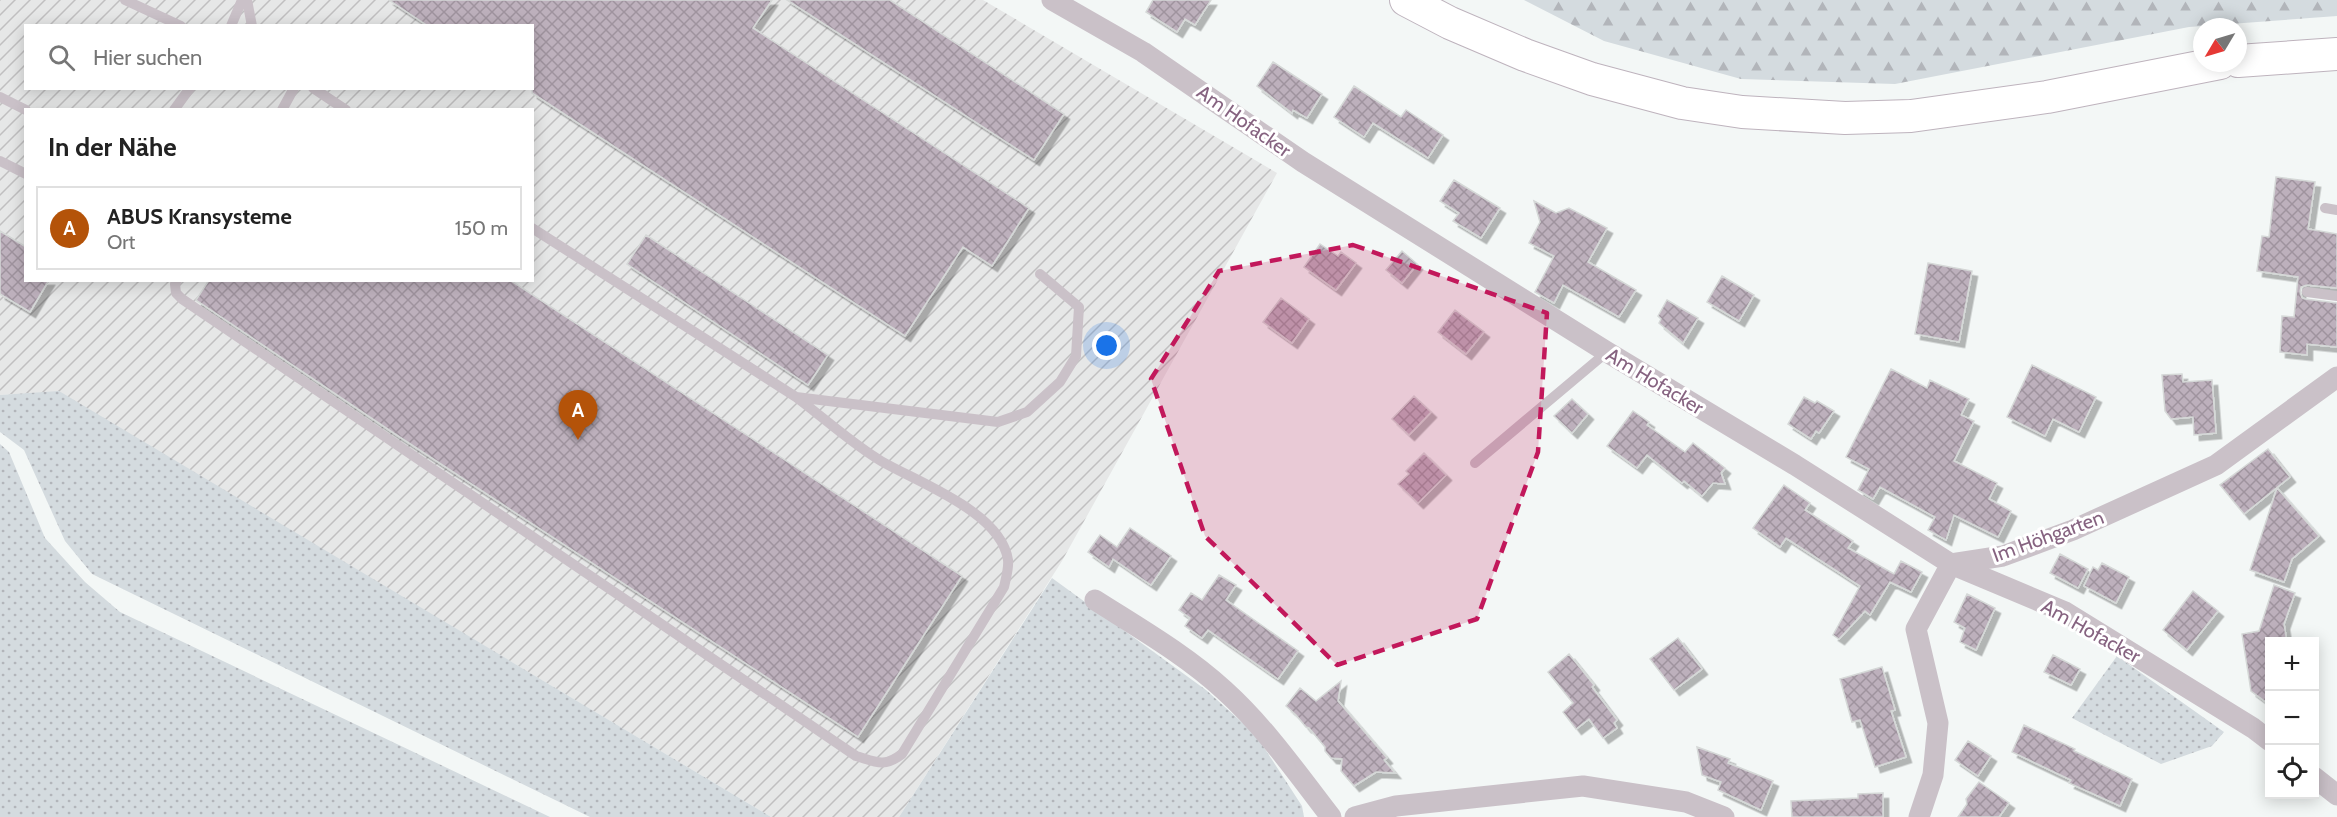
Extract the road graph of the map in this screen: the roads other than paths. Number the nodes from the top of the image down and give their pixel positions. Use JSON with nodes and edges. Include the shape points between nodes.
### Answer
{"nodes":[{"id":1,"x":125,"y":0,"type":"edge"},
{"id":2,"x":242,"y":0,"type":"edge"},
{"id":3,"x":247,"y":0,"type":"edge"},
{"id":4,"x":1052,"y":0,"type":"edge"},
{"id":5,"x":1406,"y":0,"type":"edge"},
{"id":6,"x":177,"y":24,"type":"edge"},
{"id":7,"x":232,"y":24,"type":"edge"},
{"id":8,"x":252,"y":24,"type":"edge"},
{"id":9,"x":2337,"y":54,"type":"edge"},
{"id":10,"x":2247,"y":60,"type":"edge"},
{"id":11,"x":2193,"y":68,"type":"edge"},
{"id":12,"x":189,"y":90,"type":"edge"},
{"id":13,"x":293,"y":90,"type":"edge"},
{"id":14,"x":316,"y":90,"type":"edge"},
{"id":15,"x":0,"y":97,"type":"edge"},
{"id":16,"x":175,"y":108,"type":"edge"},
{"id":17,"x":283,"y":108,"type":"edge"},
{"id":18,"x":343,"y":108,"type":"edge"},
{"id":19,"x":24,"y":109,"type":"edge"},
{"id":20,"x":0,"y":161,"type":"edge"},
{"id":21,"x":24,"y":173,"type":"edge"},
{"id":22,"x":2325,"y":208,"type":"dead end"},
{"id":23,"x":2337,"y":210,"type":"edge"},
{"id":24,"x":534,"y":229,"type":"edge"},
{"id":25,"x":1040,"y":274,"type":"dead end"},
{"id":26,"x":176,"y":282,"type":"edge"},
{"id":27,"x":2307,"y":292,"type":"dead end"},
{"id":28,"x":2337,"y":296,"type":"edge"},
{"id":29,"x":1606,"y":352,"type":"junction"},
{"id":30,"x":2337,"y":377,"type":"edge"},
{"id":31,"x":796,"y":397,"type":"junction"},
{"id":32,"x":1475,"y":463,"type":"dead end"},
{"id":33,"x":1951,"y":564,"type":"junction"},
{"id":34,"x":1095,"y":600,"type":"dead end"},
{"id":35,"x":2265,"y":737,"type":"edge"},
{"id":36,"x":2319,"y":781,"type":"edge"},
{"id":37,"x":2337,"y":795,"type":"edge"},
{"id":38,"x":1331,"y":817,"type":"edge"},
{"id":39,"x":1355,"y":817,"type":"edge"},
{"id":40,"x":1724,"y":817,"type":"edge"},
{"id":41,"x":1919,"y":817,"type":"edge"}],
"edges":[{"from":1,"to":6,"type":"lane"},
{"from":2,"to":7,"type":"lane"},
{"from":3,"to":8,"type":"lane"},
{"from":4,"to":29,"type":"street","name":"Am Hofacker","via":[[1143,52],[1303,162]]},
{"from":5,"to":11,"type":"main road","via":[[1524,55],[1592,79],[1682,103],[1742,112],[1845,118],[1911,116],[2047,97]]},
{"from":9,"to":10,"type":"main road"},
{"from":12,"to":16,"type":"lane"},
{"from":13,"to":17,"type":"lane"},
{"from":14,"to":18,"type":"lane"},
{"from":15,"to":19,"type":"lane"},
{"from":20,"to":21,"type":"lane"},
{"from":22,"to":23,"type":"lane"},
{"from":24,"to":31,"type":"lane"},
{"from":25,"to":31,"type":"lane","via":[[1079,307],[1076,356],[1060,382],[1027,412],[998,422]]},
{"from":26,"to":31,"type":"lane","via":[[176,293],[182,299],[856,756],[879,763],[891,762],[902,754],[1004,587],[1009,562],[1005,547],[988,524],[967,506],[879,460]]},
{"from":27,"to":28,"type":"lane"},
{"from":29,"to":32,"type":"lane"},
{"from":29,"to":33,"type":"street","name":"Am Hofacker"},
{"from":30,"to":33,"type":"street","name":"Im Höhgarten","via":[[2216,465],[2073,530],[2003,556]]},
{"from":33,"to":35,"type":"street","name":"Am Hofacker","via":[[2065,612]]},
{"from":33,"to":41,"type":"street","via":[[1916,629],[1938,723],[1933,776]]},
{"from":34,"to":38,"type":"street","via":[[1224,689],[1261,727]]},
{"from":36,"to":37,"type":"street"},
{"from":39,"to":40,"type":"street","via":[[1396,806],[1583,786],[1686,802]]}]}
